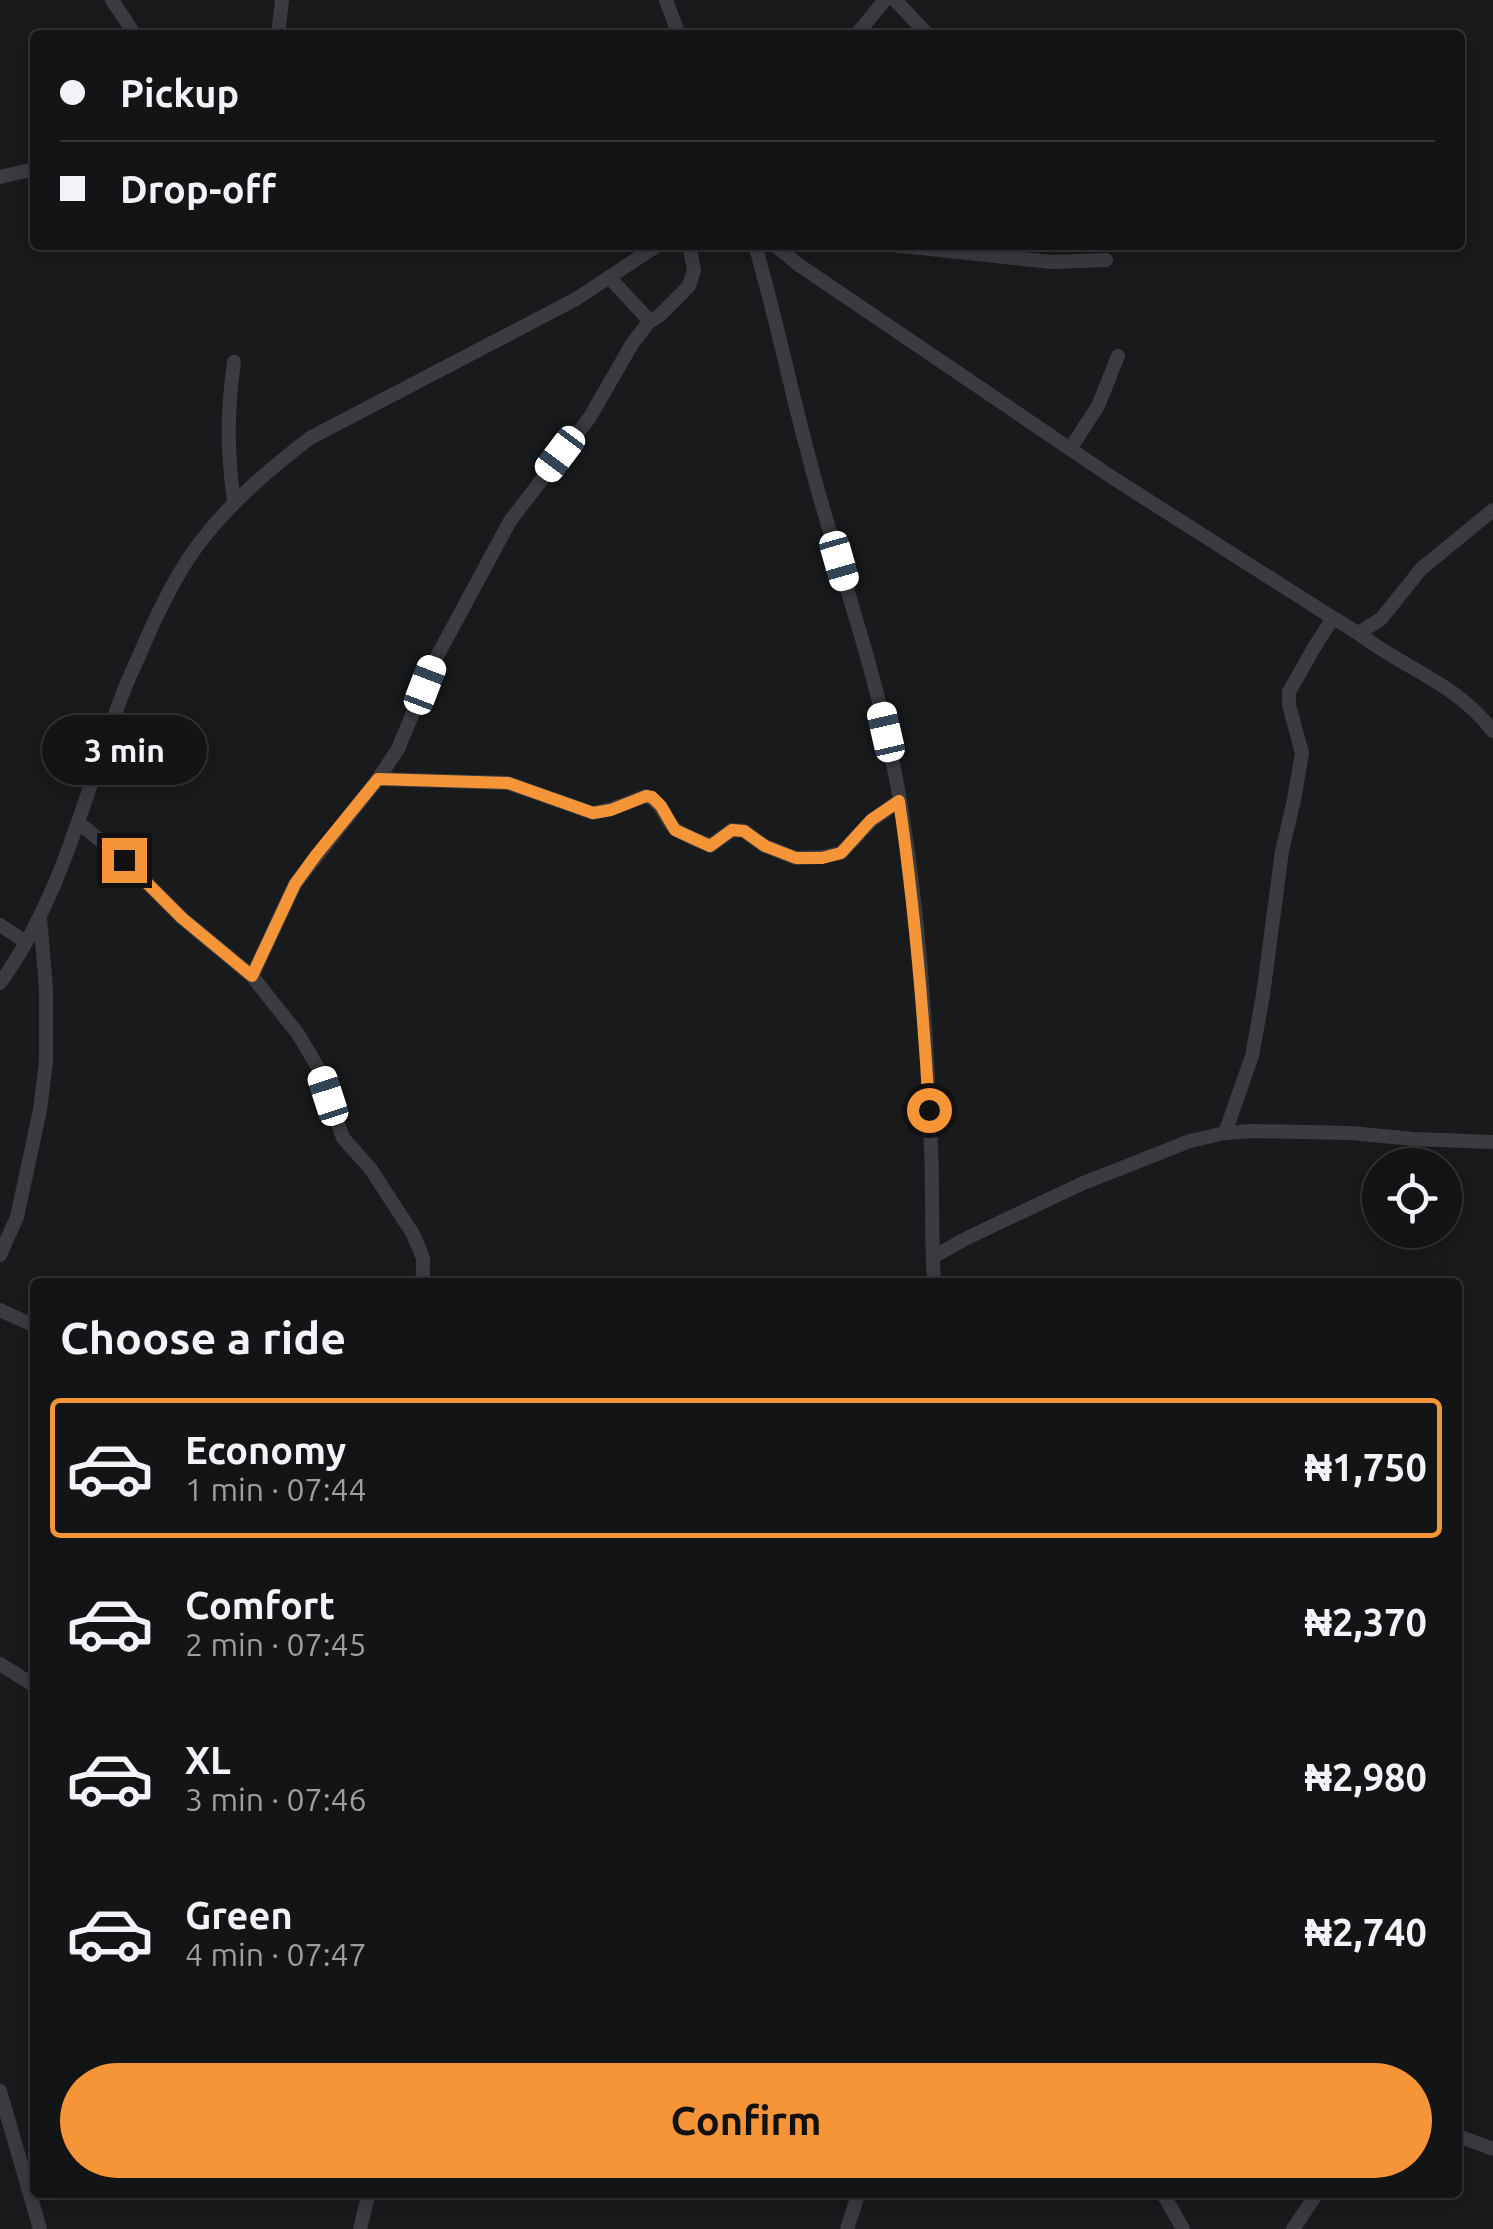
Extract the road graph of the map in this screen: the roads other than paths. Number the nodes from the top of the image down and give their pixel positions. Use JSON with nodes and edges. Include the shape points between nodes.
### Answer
{"nodes":[{"id":1,"x":112,"y":0,"type":"edge"},
{"id":2,"x":282,"y":0,"type":"edge"},
{"id":3,"x":666,"y":0,"type":"edge"},
{"id":4,"x":884,"y":0,"type":"edge"},
{"id":5,"x":895,"y":0,"type":"edge"},
{"id":6,"x":132,"y":30,"type":"edge"},
{"id":7,"x":279,"y":30,"type":"edge"},
{"id":8,"x":677,"y":30,"type":"edge"},
{"id":9,"x":860,"y":30,"type":"edge"},
{"id":10,"x":923,"y":30,"type":"edge"},
{"id":11,"x":30,"y":170,"type":"edge"},
{"id":12,"x":0,"y":177,"type":"edge"},
{"id":13,"x":650,"y":250,"type":"edge"},
{"id":14,"x":690,"y":250,"type":"edge"},
{"id":15,"x":757,"y":250,"type":"edge"},
{"id":16,"x":781,"y":250,"type":"edge"},
{"id":17,"x":939,"y":250,"type":"edge"},
{"id":18,"x":1106,"y":260,"type":"dead end"},
{"id":19,"x":610,"y":277,"type":"junction"},
{"id":20,"x":648,"y":323,"type":"junction"},
{"id":21,"x":1118,"y":356,"type":"dead end"},
{"id":22,"x":234,"y":362,"type":"dead end"},
{"id":23,"x":1070,"y":448,"type":"junction"},
{"id":24,"x":234,"y":501,"type":"junction"},
{"id":25,"x":1493,"y":510,"type":"edge"},
{"id":26,"x":1333,"y":618,"type":"junction"},
{"id":27,"x":1360,"y":632,"type":"junction"},
{"id":28,"x":1493,"y":731,"type":"edge"},
{"id":29,"x":378,"y":779,"type":"junction"},
{"id":30,"x":899,"y":801,"type":"junction"},
{"id":31,"x":79,"y":823,"type":"junction"},
{"id":32,"x":40,"y":916,"type":"junction"},
{"id":33,"x":0,"y":925,"type":"edge"},
{"id":34,"x":26,"y":942,"type":"junction"},
{"id":35,"x":252,"y":976,"type":"junction"},
{"id":36,"x":0,"y":984,"type":"edge"},
{"id":37,"x":1225,"y":1133,"type":"junction"},
{"id":38,"x":1493,"y":1142,"type":"edge"},
{"id":39,"x":0,"y":1255,"type":"edge"},
{"id":40,"x":933,"y":1257,"type":"junction"},
{"id":41,"x":422,"y":1278,"type":"edge"},
{"id":42,"x":934,"y":1278,"type":"edge"},
{"id":43,"x":0,"y":1310,"type":"edge"},
{"id":44,"x":30,"y":1324,"type":"edge"},
{"id":45,"x":0,"y":1664,"type":"edge"},
{"id":46,"x":30,"y":1683,"type":"edge"},
{"id":47,"x":0,"y":2091,"type":"edge"},
{"id":48,"x":1462,"y":2137,"type":"edge"},
{"id":49,"x":1493,"y":2149,"type":"edge"},
{"id":50,"x":30,"y":2194,"type":"edge"},
{"id":51,"x":31,"y":2198,"type":"edge"},
{"id":52,"x":368,"y":2198,"type":"edge"},
{"id":53,"x":856,"y":2198,"type":"edge"},
{"id":54,"x":1165,"y":2198,"type":"edge"},
{"id":55,"x":1314,"y":2198,"type":"edge"},
{"id":56,"x":40,"y":2229,"type":"edge"},
{"id":57,"x":360,"y":2229,"type":"edge"},
{"id":58,"x":847,"y":2229,"type":"edge"},
{"id":59,"x":1183,"y":2229,"type":"edge"},
{"id":60,"x":1293,"y":2229,"type":"edge"}],
"edges":[{"from":1,"to":6,"type":"street"},
{"from":2,"to":7,"type":"street"},
{"from":3,"to":8,"type":"street"},
{"from":4,"to":9,"type":"street"},
{"from":5,"to":10,"type":"street"},
{"from":11,"to":12,"type":"street"},
{"from":13,"to":19,"type":"street"},
{"from":14,"to":20,"type":"street","via":[[690,286]]},
{"from":15,"to":30,"type":"street","via":[[870,668]]},
{"from":16,"to":23,"type":"street"},
{"from":17,"to":18,"type":"street","via":[[1052,262]]},
{"from":19,"to":20,"type":"street"},
{"from":19,"to":24,"type":"street","via":[[310,438]]},
{"from":20,"to":29,"type":"street","via":[[590,417],[510,521]]},
{"from":21,"to":23,"type":"street","via":[[1098,406]]},
{"from":22,"to":24,"type":"street","via":[[227,408]]},
{"from":23,"to":26,"type":"street"},
{"from":24,"to":31,"type":"street","via":[[162,605],[121,698]]},
{"from":25,"to":27,"type":"street","via":[[1420,569],[1381,619]]},
{"from":26,"to":27,"type":"street"},
{"from":26,"to":37,"type":"street","via":[[1289,692],[1302,752],[1252,1056]]},
{"from":27,"to":28,"type":"street","via":[[1454,692]]},
{"from":29,"to":30,"type":"street","via":[[508,783],[593,813],[652,797],[675,830],[710,846],[732,830],[744,831],[796,858],[841,853]]},
{"from":29,"to":35,"type":"street","via":[[295,884]]},
{"from":30,"to":40,"type":"street","via":[[922,995]]},
{"from":31,"to":32,"type":"street"},
{"from":31,"to":35,"type":"street"},
{"from":32,"to":34,"type":"street"},
{"from":32,"to":39,"type":"street","via":[[46,1062],[18,1217]]},
{"from":33,"to":34,"type":"street"},
{"from":34,"to":36,"type":"street"},
{"from":35,"to":41,"type":"street","via":[[320,1072],[343,1138],[413,1234],[423,1258]]},
{"from":37,"to":38,"type":"street"},
{"from":37,"to":40,"type":"street","via":[[1190,1140],[1081,1184]]},
{"from":40,"to":42,"type":"street"},
{"from":43,"to":44,"type":"street"},
{"from":45,"to":46,"type":"street"},
{"from":47,"to":50,"type":"street"},
{"from":48,"to":49,"type":"street"},
{"from":51,"to":56,"type":"street"},
{"from":52,"to":57,"type":"street"},
{"from":53,"to":58,"type":"street"},
{"from":54,"to":59,"type":"street"},
{"from":55,"to":60,"type":"street"}]}
